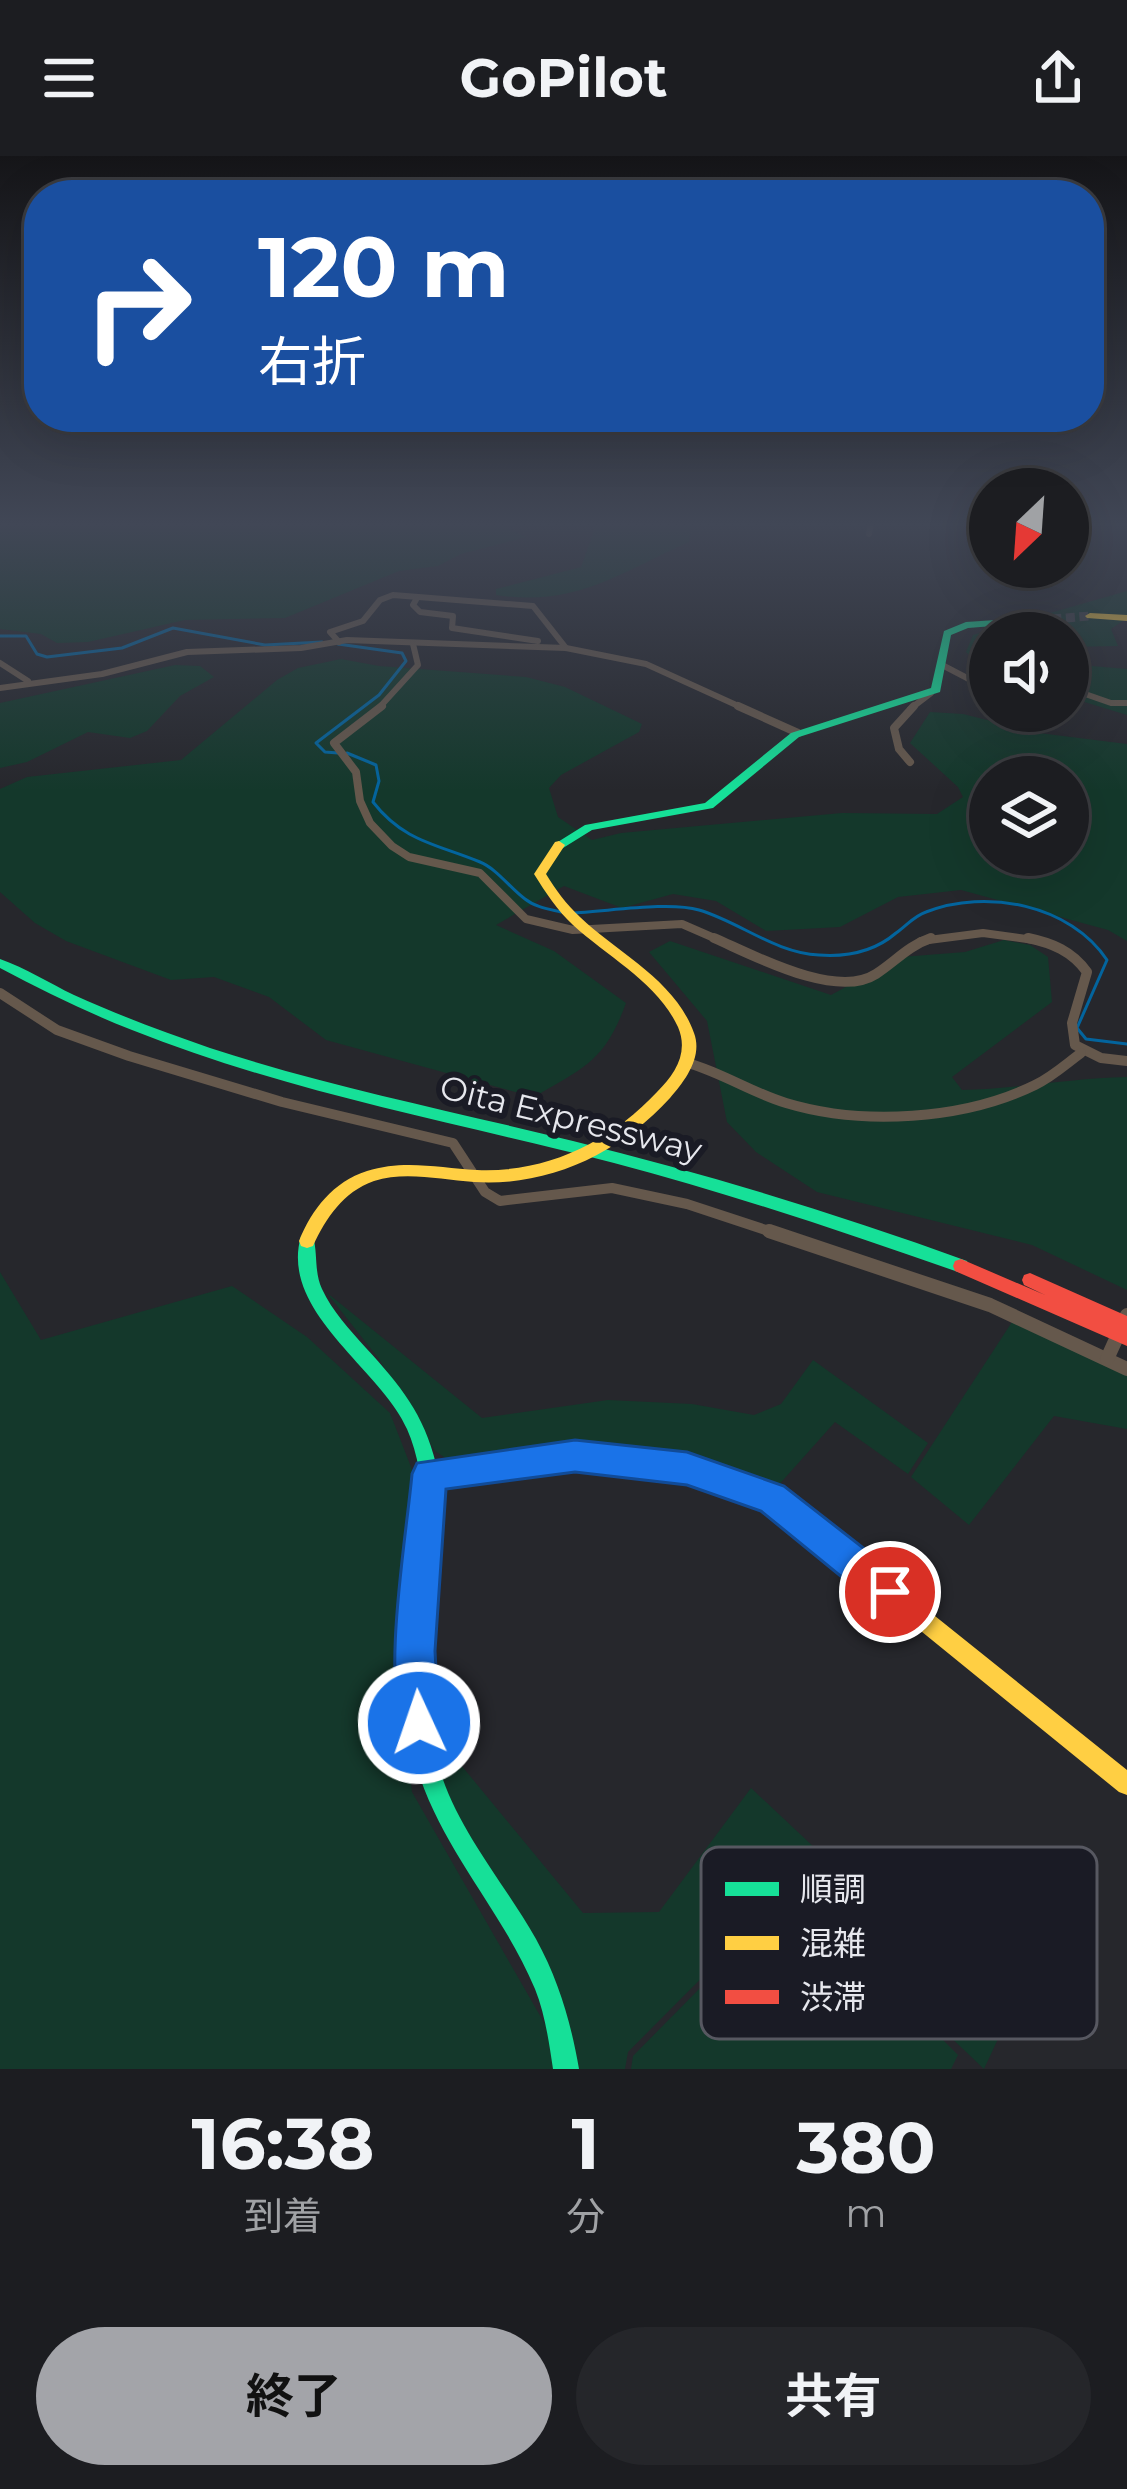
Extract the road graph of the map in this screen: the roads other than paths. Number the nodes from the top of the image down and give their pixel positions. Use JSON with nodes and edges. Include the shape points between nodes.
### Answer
{"nodes":[{"id":1,"x":373,"y":612,"type":"edge"},
{"id":2,"x":423,"y":612,"type":"edge"},
{"id":3,"x":537,"y":612,"type":"edge"},
{"id":4,"x":1090,"y":616,"type":"tunnel mouth"},
{"id":5,"x":1127,"y":618,"type":"edge"},
{"id":6,"x":969,"y":626,"type":"edge"},
{"id":7,"x":339,"y":642,"type":"junction"},
{"id":8,"x":412,"y":644,"type":"junction"},
{"id":9,"x":566,"y":648,"type":"junction"},
{"id":10,"x":0,"y":663,"type":"edge"},
{"id":11,"x":944,"y":666,"type":"junction"},
{"id":12,"x":969,"y":679,"type":"edge"},
{"id":13,"x":28,"y":681,"type":"junction"},
{"id":14,"x":0,"y":688,"type":"edge"},
{"id":15,"x":931,"y":693,"type":"junction"},
{"id":16,"x":1089,"y":695,"type":"edge"},
{"id":17,"x":1127,"y":703,"type":"edge"},
{"id":18,"x":798,"y":733,"type":"junction"},
{"id":19,"x":910,"y":762,"type":"dead end"},
{"id":20,"x":0,"y":950,"type":"edge"},
{"id":21,"x":0,"y":963,"type":"edge"},
{"id":22,"x":0,"y":993,"type":"edge"},
{"id":23,"x":1081,"y":1053,"type":"junction"},
{"id":24,"x":1127,"y":1060,"type":"edge"},
{"id":25,"x":691,"y":1064,"type":"junction"},
{"id":26,"x":473,"y":1178,"type":"junction"},
{"id":27,"x":1127,"y":1319,"type":"edge"},
{"id":28,"x":1127,"y":1338,"type":"edge"},
{"id":29,"x":1107,"y":1359,"type":"junction"},
{"id":30,"x":1127,"y":1369,"type":"edge"},
{"id":31,"x":430,"y":1474,"type":"junction"},
{"id":32,"x":1127,"y":1784,"type":"edge"},
{"id":33,"x":566,"y":2069,"type":"edge"}],
"edges":[{"from":1,"to":7,"type":"street","via":[[329,632]]},
{"from":2,"to":9,"type":"street","via":[[453,616],[452,628]]},
{"from":3,"to":9,"type":"street"},
{"from":4,"to":5,"type":"main road"},
{"from":6,"to":11,"type":"main road","via":[[947,633]]},
{"from":7,"to":8,"type":"street"},
{"from":7,"to":13,"type":"street","via":[[187,652],[102,674]]},
{"from":8,"to":9,"type":"street"},
{"from":8,"to":23,"type":"street","via":[[418,665],[409,683],[334,742],[356,772],[370,824],[409,857],[480,873],[526,919],[549,928],[682,924],[810,977],[874,977],[934,938],[1051,943],[1073,951],[1087,972],[1067,1032]]},
{"from":9,"to":18,"type":"street","via":[[646,664]]},
{"from":10,"to":13,"type":"street"},
{"from":11,"to":12,"type":"street"},
{"from":11,"to":15,"type":"main road"},
{"from":13,"to":14,"type":"street"},
{"from":15,"to":18,"type":"main road"},
{"from":15,"to":19,"type":"street","via":[[894,728]]},
{"from":16,"to":17,"type":"street"},
{"from":18,"to":25,"type":"main road","via":[[713,804],[587,827],[558,843],[539,874],[567,915],[676,1007],[692,1042]]},
{"from":20,"to":27,"type":"main road","name":"Oita Expressway","via":[[70,989],[190,1036],[777,1192]]},
{"from":21,"to":28,"type":"main road","name":"Oita Expressway","via":[[181,1045],[792,1209],[990,1277]]},
{"from":22,"to":26,"type":"street","via":[[57,1030],[129,1056],[444,1140]]},
{"from":23,"to":24,"type":"street"},
{"from":23,"to":25,"type":"street","via":[[1028,1088],[932,1111],[801,1106]]},
{"from":25,"to":26,"type":"main road","via":[[661,1103],[556,1168]]},
{"from":26,"to":29,"type":"street","via":[[500,1201],[612,1188],[709,1210],[990,1305]]},
{"from":26,"to":31,"type":"main road","via":[[425,1170],[354,1181],[307,1239],[305,1260],[318,1294],[398,1394]]},
{"from":27,"to":29,"type":"street"},
{"from":29,"to":30,"type":"street"},
{"from":31,"to":32,"type":"main road","via":[[612,1457],[687,1468],[772,1498]]},
{"from":31,"to":33,"type":"main road","via":[[416,1651],[429,1773],[546,1985]]}]}
